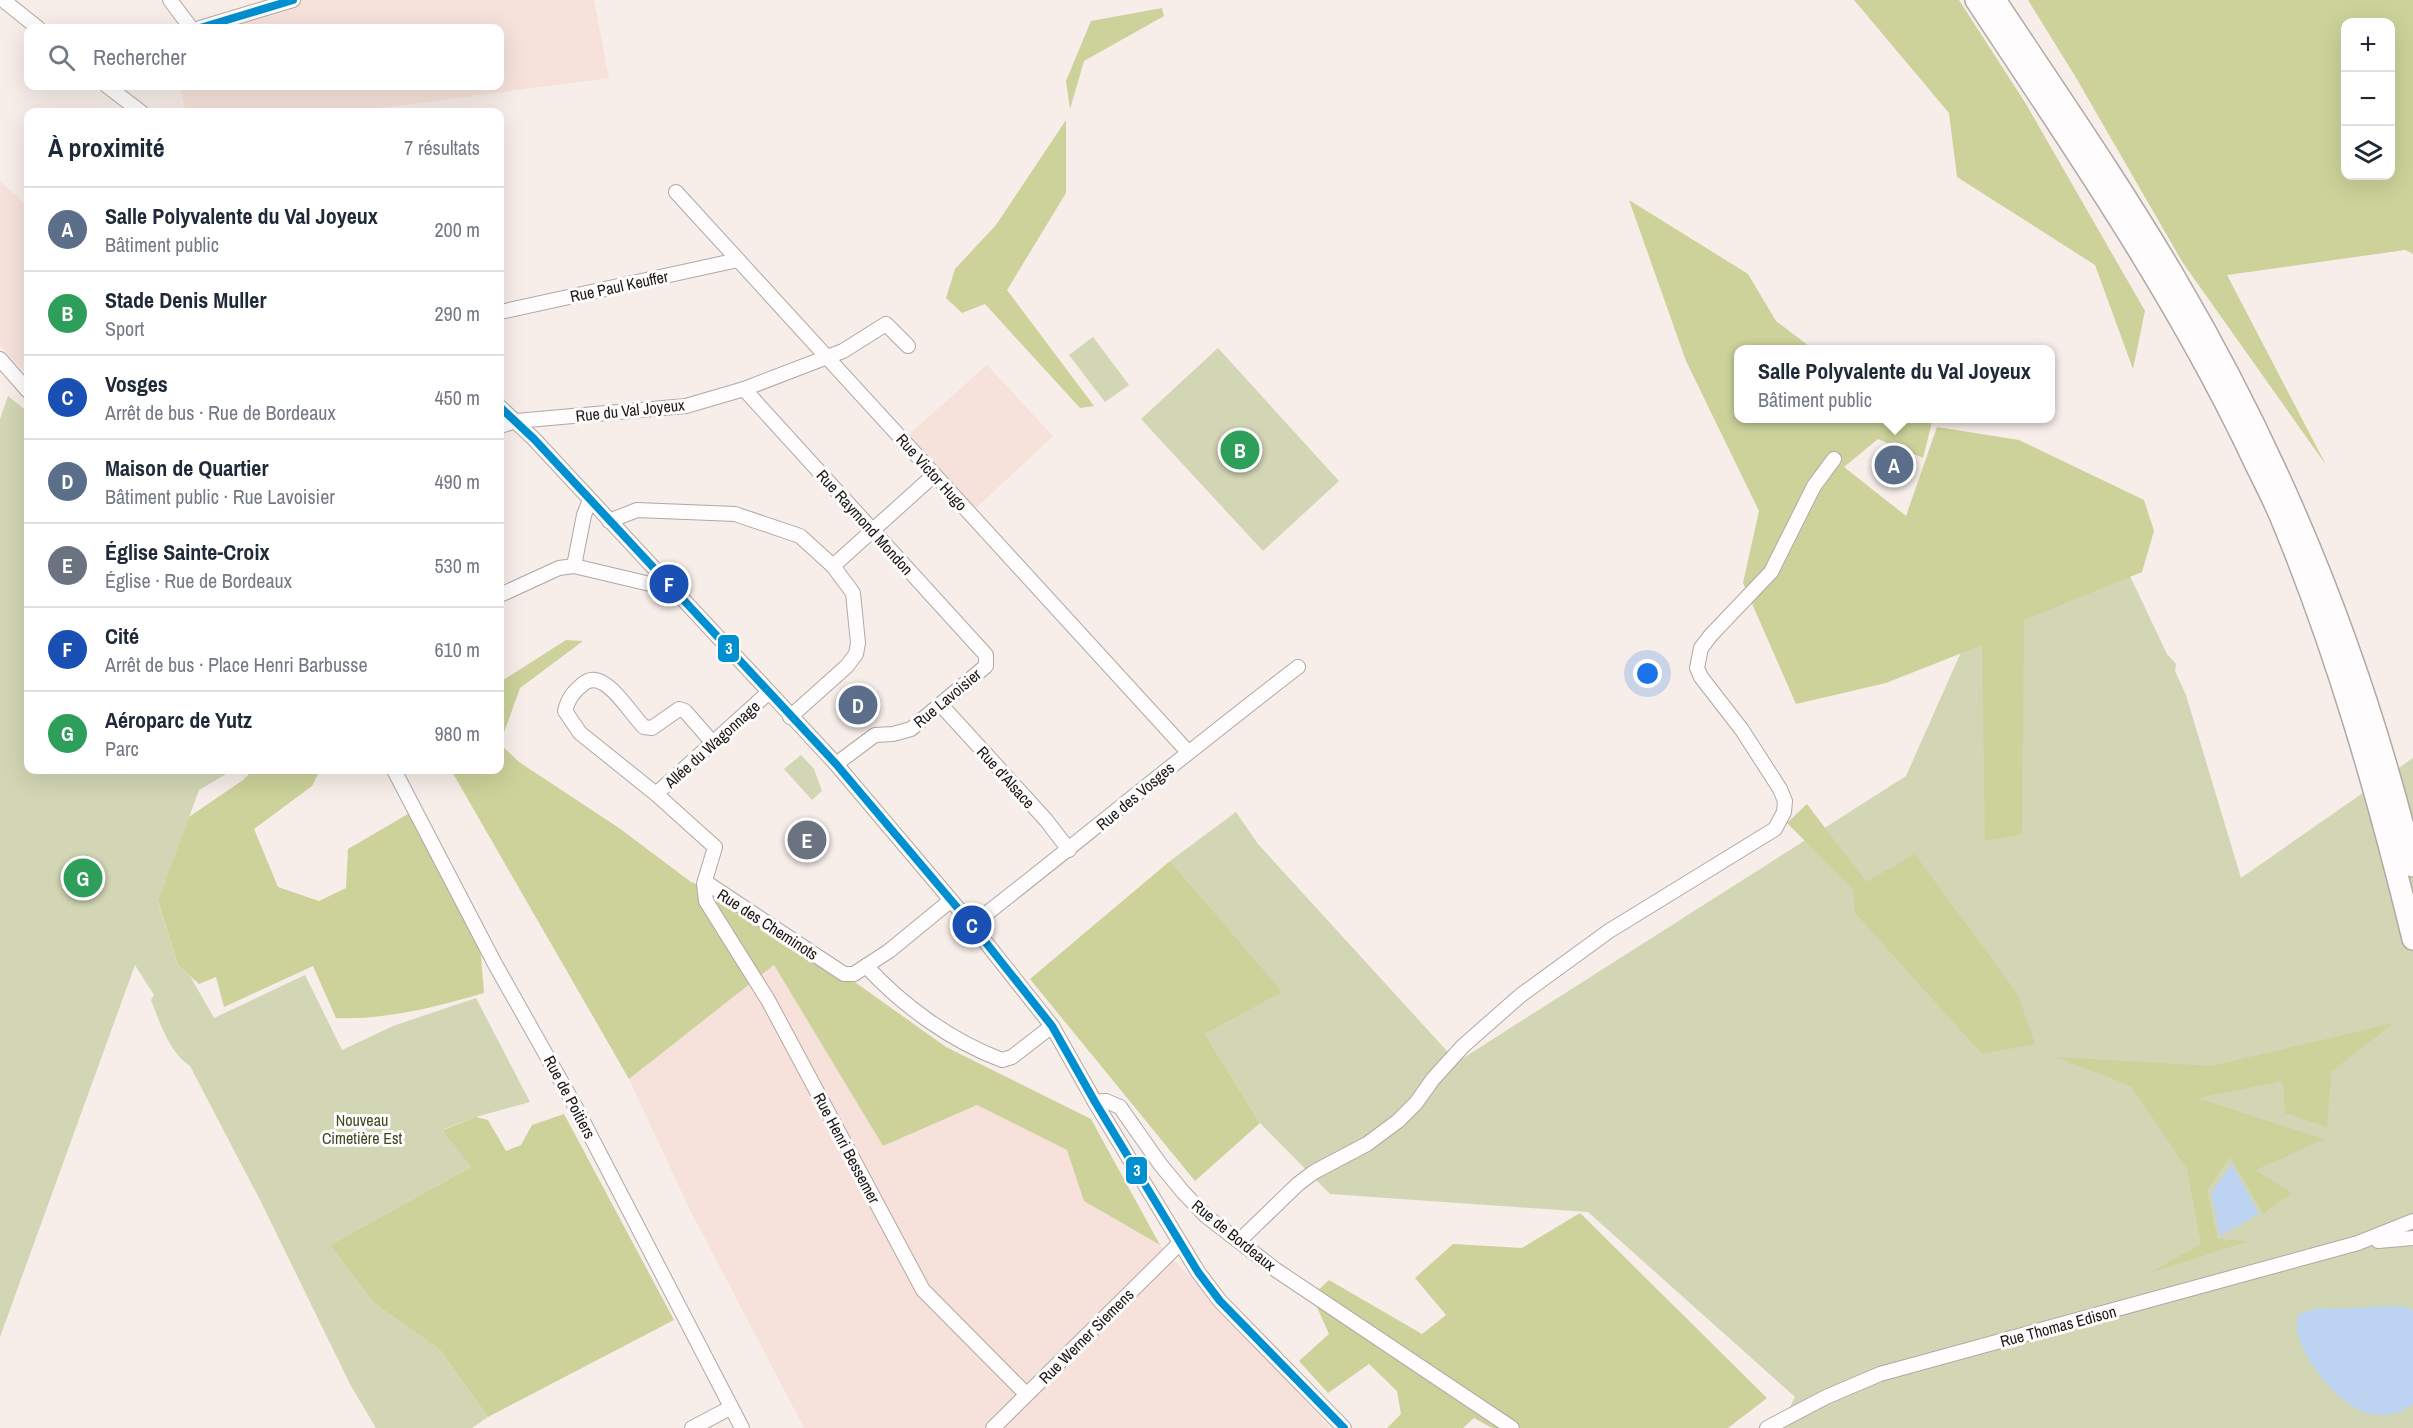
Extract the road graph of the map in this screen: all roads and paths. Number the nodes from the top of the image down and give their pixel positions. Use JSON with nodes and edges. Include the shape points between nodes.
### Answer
{"nodes":[{"id":1,"x":3,"y":0,"type":"edge"},
{"id":2,"x":170,"y":0,"type":"edge"},
{"id":3,"x":293,"y":0,"type":"edge"},
{"id":4,"x":1976,"y":0,"type":"edge"},
{"id":5,"x":1995,"y":0,"type":"edge"},
{"id":6,"x":33,"y":24,"type":"edge"},
{"id":7,"x":188,"y":24,"type":"edge"},
{"id":8,"x":213,"y":24,"type":"edge"},
{"id":9,"x":112,"y":90,"type":"edge"},
{"id":10,"x":136,"y":108,"type":"edge"},
{"id":11,"x":676,"y":192,"type":"dead end"},
{"id":12,"x":738,"y":260,"type":"junction"},
{"id":13,"x":504,"y":311,"type":"edge"},
{"id":14,"x":908,"y":346,"type":"dead end"},
{"id":15,"x":826,"y":357,"type":"junction"},
{"id":16,"x":0,"y":359,"type":"edge"},
{"id":17,"x":24,"y":386,"type":"edge"},
{"id":18,"x":744,"y":389,"type":"junction"},
{"id":19,"x":504,"y":410,"type":"edge"},
{"id":20,"x":516,"y":421,"type":"junction"},
{"id":21,"x":504,"y":425,"type":"edge"},
{"id":22,"x":1834,"y":459,"type":"dead end"},
{"id":23,"x":934,"y":475,"type":"junction"},
{"id":24,"x":590,"y":500,"type":"junction"},
{"id":25,"x":609,"y":521,"type":"junction"},
{"id":26,"x":872,"y":531,"type":"junction"},
{"id":27,"x":574,"y":566,"type":"junction"},
{"id":28,"x":833,"y":566,"type":"junction"},
{"id":29,"x":669,"y":584,"type":"junction"},
{"id":30,"x":504,"y":594,"type":"edge"},
{"id":31,"x":986,"y":655,"type":"joint"},
{"id":32,"x":1299,"y":667,"type":"dead end"},
{"id":33,"x":768,"y":693,"type":"junction"},
{"id":34,"x":941,"y":705,"type":"junction"},
{"id":35,"x":790,"y":717,"type":"junction"},
{"id":36,"x":713,"y":743,"type":"junction"},
{"id":37,"x":1188,"y":752,"type":"junction"},
{"id":38,"x":836,"y":764,"type":"junction"},
{"id":39,"x":396,"y":774,"type":"edge"},
{"id":40,"x":656,"y":794,"type":"junction"},
{"id":41,"x":1069,"y":850,"type":"junction"},
{"id":42,"x":2413,"y":866,"type":"edge"},
{"id":43,"x":705,"y":880,"type":"junction"},
{"id":44,"x":950,"y":901,"type":"junction"},
{"id":45,"x":972,"y":926,"type":"junction"},
{"id":46,"x":2413,"y":939,"type":"edge"},
{"id":47,"x":866,"y":966,"type":"junction"},
{"id":48,"x":1052,"y":1026,"type":"junction"},
{"id":49,"x":1095,"y":1102,"type":"junction"},
{"id":50,"x":2413,"y":1221,"type":"edge"},
{"id":51,"x":2413,"y":1238,"type":"edge"},
{"id":52,"x":1239,"y":1241,"type":"junction"},
{"id":53,"x":2358,"y":1243,"type":"junction"},
{"id":54,"x":1179,"y":1244,"type":"junction"},
{"id":55,"x":1026,"y":1394,"type":"junction"},
{"id":56,"x":730,"y":1407,"type":"junction"},
{"id":57,"x":692,"y":1428,"type":"edge"},
{"id":58,"x":742,"y":1428,"type":"edge"},
{"id":59,"x":993,"y":1428,"type":"edge"},
{"id":60,"x":1344,"y":1428,"type":"edge"},
{"id":61,"x":1512,"y":1428,"type":"edge"},
{"id":62,"x":1767,"y":1428,"type":"edge"}],
"edges":[{"from":1,"to":6,"type":"street"},
{"from":2,"to":7,"type":"street"},
{"from":3,"to":8,"type":"street"},
{"from":4,"to":46,"type":"highway","via":[[2161,284],[2224,399],[2279,512],[2319,616],[2366,758]]},
{"from":5,"to":42,"type":"highway","via":[[2174,277],[2212,343],[2282,484],[2331,601],[2371,715]]},
{"from":9,"to":10,"type":"street"},
{"from":11,"to":12,"type":"street","name":"Rue Victor Hugo"},
{"from":12,"to":13,"type":"street","name":"Rue Paul Keuffer"},
{"from":12,"to":15,"type":"street","name":"Rue Victor Hugo"},
{"from":14,"to":15,"type":"street","name":"Rue du Val Joyeux","via":[[886,324]]},
{"from":15,"to":18,"type":"street","name":"Rue du Val Joyeux"},
{"from":15,"to":23,"type":"street","name":"Rue Victor Hugo"},
{"from":16,"to":17,"type":"street"},
{"from":18,"to":20,"type":"street","name":"Rue du Val Joyeux","via":[[686,406]]},
{"from":18,"to":26,"type":"street","name":"Rue Raymond Mondon"},
{"from":19,"to":20,"type":"street"},
{"from":20,"to":21,"type":"street","name":"Rue du Val Joyeux"},
{"from":20,"to":24,"type":"street"},
{"from":22,"to":52,"type":"street","via":[[1814,486],[1771,572],[1711,635],[1701,648],[1698,661],[1701,677],[1780,789],[1784,812],[1775,829],[1617,926],[1521,995],[1463,1046],[1398,1120],[1367,1144],[1298,1184]]},
{"from":23,"to":26,"type":"street"},
{"from":23,"to":37,"type":"street","name":"Rue Victor Hugo"},
{"from":24,"to":25,"type":"street"},
{"from":24,"to":27,"type":"street"},
{"from":25,"to":28,"type":"street","via":[[637,510],[735,514],[800,536]]},
{"from":25,"to":29,"type":"street"},
{"from":26,"to":28,"type":"street"},
{"from":26,"to":31,"type":"street","name":"Rue Raymond Mondon"},
{"from":27,"to":29,"type":"street","via":[[650,584]]},
{"from":27,"to":30,"type":"street","via":[[559,568]]},
{"from":28,"to":35,"type":"street","via":[[854,593],[856,654]]},
{"from":29,"to":33,"type":"street"},
{"from":31,"to":34,"type":"street","name":"Rue Lavoisier","via":[[986,666]]},
{"from":32,"to":37,"type":"street","name":"Rue des Vosges"},
{"from":33,"to":35,"type":"street"},
{"from":33,"to":36,"type":"street","name":"Allée du Wagonnage"},
{"from":34,"to":38,"type":"street","name":"Rue Lavoisier","via":[[911,729],[874,735]]},
{"from":34,"to":41,"type":"street","name":"Rue d'Alsace"},
{"from":35,"to":38,"type":"street"},
{"from":36,"to":40,"type":"street","name":"Allée du Wagonnage"},
{"from":36,"to":40,"type":"street","name":"Rue des Cheminots","via":[[685,711],[679,709],[652,728],[644,727],[609,685],[595,679],[576,689],[565,711],[576,727]]},
{"from":37,"to":41,"type":"street","name":"Rue des Vosges"},
{"from":38,"to":44,"type":"street"},
{"from":39,"to":56,"type":"street","name":"Rue de Poitiers","via":[[495,964],[575,1106]]},
{"from":40,"to":43,"type":"street","name":"Rue des Cheminots","via":[[715,847]]},
{"from":41,"to":45,"type":"street","name":"Rue des Vosges"},
{"from":43,"to":47,"type":"street","name":"Rue des Cheminots","via":[[844,974],[854,974]]},
{"from":43,"to":55,"type":"street","name":"Rue Henri Bessemer","via":[[706,901],[768,999],[923,1290]]},
{"from":44,"to":45,"type":"street"},
{"from":44,"to":47,"type":"street"},
{"from":45,"to":48,"type":"street"},
{"from":47,"to":48,"type":"street","via":[[913,1009],[953,1037],[1002,1060],[1012,1057]]},
{"from":48,"to":49,"type":"street"},
{"from":49,"to":52,"type":"street","name":"Rue de Bordeaux","via":[[1106,1101],[1120,1107],[1183,1192]]},
{"from":49,"to":54,"type":"street"},
{"from":50,"to":53,"type":"street"},
{"from":51,"to":53,"type":"street"},
{"from":52,"to":61,"type":"street","name":"Rue de Bordeaux","via":[[1276,1270]]},
{"from":53,"to":62,"type":"street","name":"Rue Thomas Edison","via":[[1880,1374]]},
{"from":54,"to":55,"type":"street","name":"Rue Werner Siemens"},
{"from":54,"to":60,"type":"street","via":[[1220,1301]]},
{"from":55,"to":59,"type":"street","name":"Rue Werner Siemens"},
{"from":56,"to":57,"type":"street"},
{"from":56,"to":58,"type":"street","name":"Rue de Poitiers"}]}
